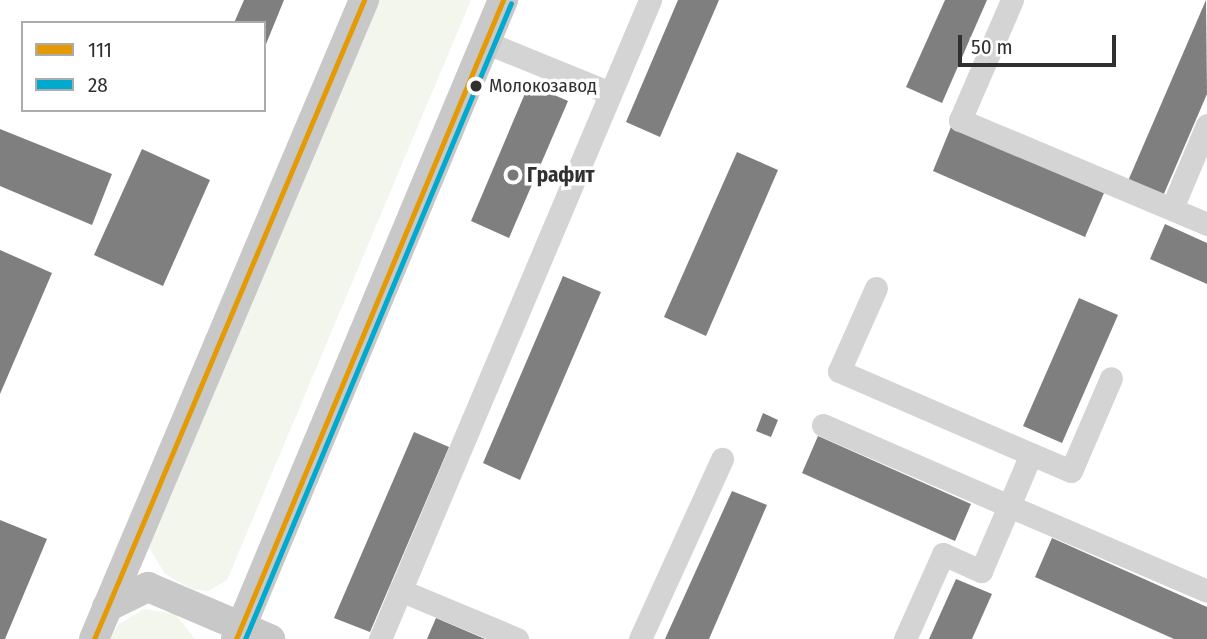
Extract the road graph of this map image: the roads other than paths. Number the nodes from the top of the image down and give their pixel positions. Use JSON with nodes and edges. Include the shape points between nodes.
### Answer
{"nodes":[{"id":1,"x":365,"y":0,"type":"edge"},
{"id":2,"x":503,"y":0,"type":"edge"},
{"id":3,"x":650,"y":0,"type":"edge"},
{"id":4,"x":1012,"y":0,"type":"edge"},
{"id":5,"x":485,"y":42,"type":"junction"},
{"id":6,"x":610,"y":93,"type":"junction"},
{"id":7,"x":1207,"y":125,"type":"edge"},
{"id":8,"x":1172,"y":208,"type":"junction"},
{"id":9,"x":1207,"y":224,"type":"edge"},
{"id":10,"x":876,"y":288,"type":"dead end"},
{"id":11,"x":1111,"y":378,"type":"dead end"},
{"id":12,"x":823,"y":425,"type":"dead end"},
{"id":13,"x":1031,"y":454,"type":"junction"},
{"id":14,"x":722,"y":459,"type":"dead end"},
{"id":15,"x":1009,"y":506,"type":"junction"},
{"id":16,"x":400,"y":590,"type":"junction"},
{"id":17,"x":1207,"y":591,"type":"edge"},
{"id":18,"x":107,"y":607,"type":"junction"},
{"id":19,"x":239,"y":633,"type":"edge"},
{"id":20,"x":94,"y":639,"type":"edge"},
{"id":21,"x":270,"y":639,"type":"edge"},
{"id":22,"x":380,"y":639,"type":"edge"},
{"id":23,"x":517,"y":639,"type":"edge"},
{"id":24,"x":640,"y":639,"type":"edge"},
{"id":25,"x":905,"y":639,"type":"edge"}],
"edges":[{"from":1,"to":18,"type":"main road"},
{"from":2,"to":5,"type":"main road"},
{"from":3,"to":6,"type":"lane"},
{"from":4,"to":8,"type":"lane","via":[[960,120]]},
{"from":5,"to":6,"type":"lane"},
{"from":5,"to":19,"type":"main road"},
{"from":6,"to":16,"type":"lane"},
{"from":7,"to":8,"type":"lane"},
{"from":8,"to":9,"type":"lane"},
{"from":10,"to":13,"type":"lane","via":[[839,371]]},
{"from":11,"to":13,"type":"lane","via":[[1070,471]]},
{"from":12,"to":15,"type":"lane"},
{"from":13,"to":15,"type":"lane"},
{"from":14,"to":24,"type":"lane"},
{"from":15,"to":17,"type":"lane"},
{"from":15,"to":25,"type":"lane","via":[[981,571],[943,554]]},
{"from":16,"to":22,"type":"lane"},
{"from":16,"to":23,"type":"lane"},
{"from":18,"to":19,"type":"main road","via":[[148,587]]},
{"from":18,"to":20,"type":"main road"},
{"from":19,"to":21,"type":"main road"}]}
